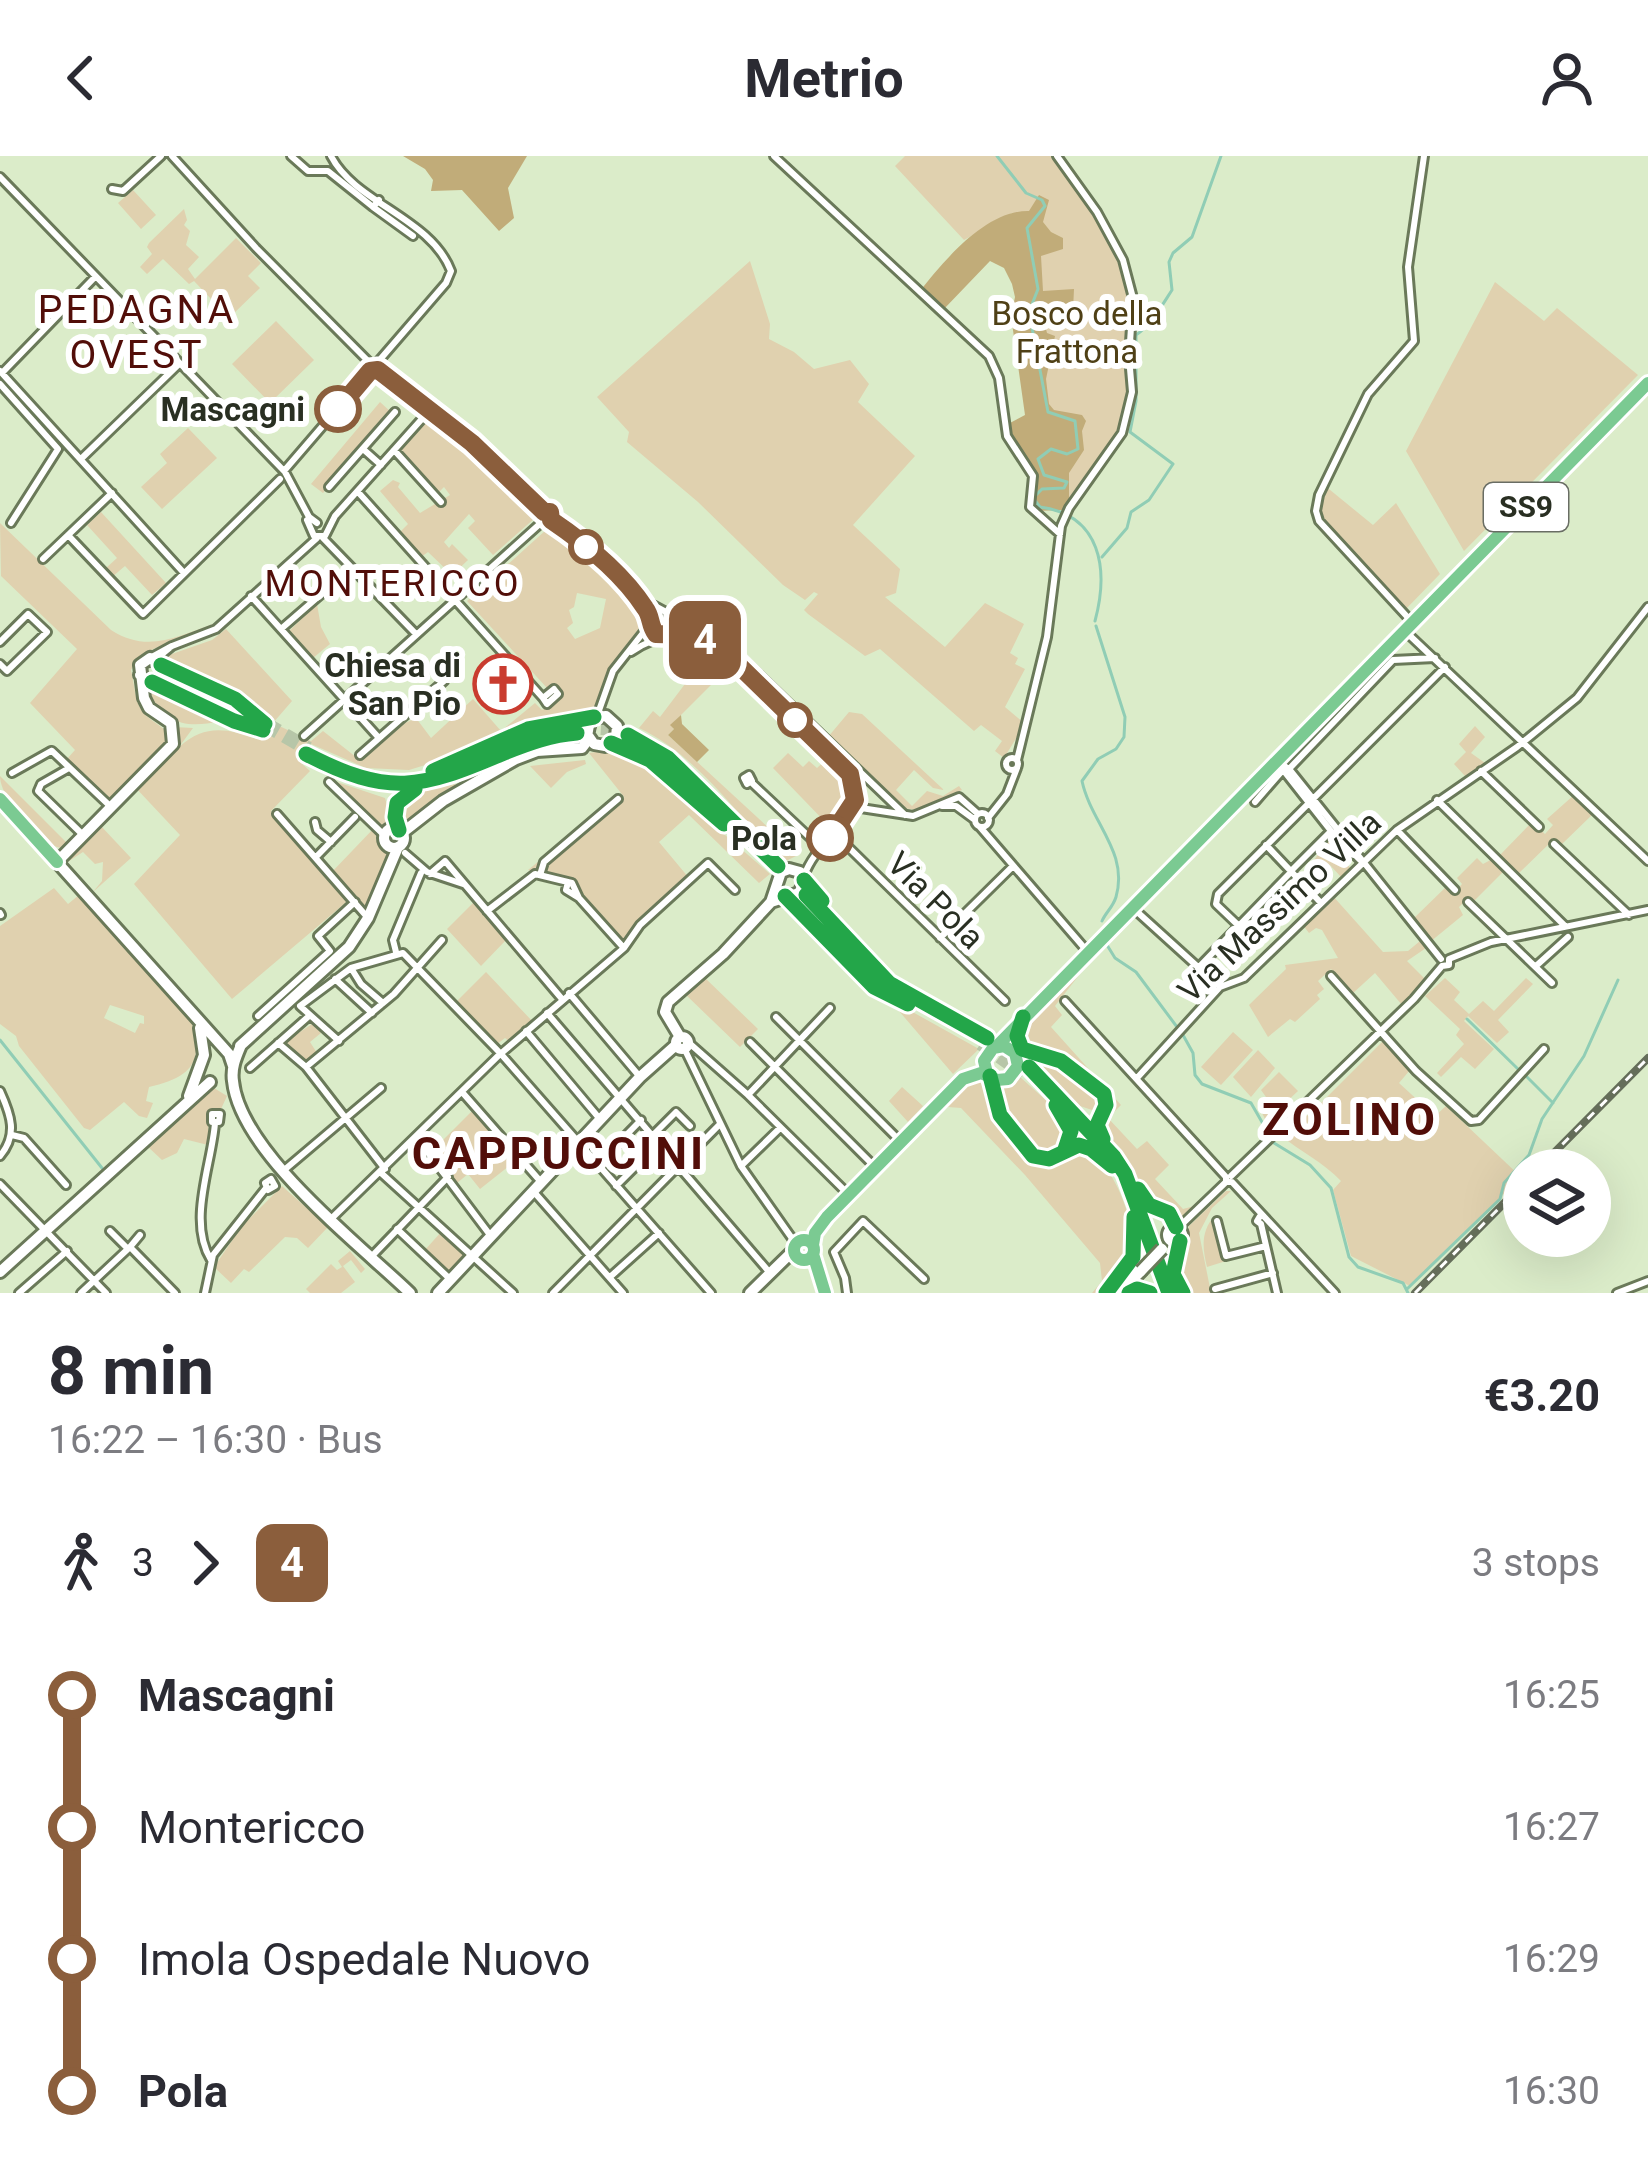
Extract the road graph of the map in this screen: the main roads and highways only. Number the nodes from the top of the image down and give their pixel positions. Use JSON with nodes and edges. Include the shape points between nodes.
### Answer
{"nodes":[{"id":1,"x":1648,"y":383,"type":"edge"},
{"id":2,"x":157,"y":662,"type":"road end"},
{"id":3,"x":148,"y":679,"type":"road end"},
{"id":4,"x":610,"y":730,"type":"junction"},
{"id":5,"x":306,"y":747,"type":"junction"},
{"id":6,"x":501,"y":755,"type":"junction"},
{"id":7,"x":415,"y":777,"type":"junction"},
{"id":8,"x":0,"y":799,"type":"edge"},
{"id":9,"x":57,"y":862,"type":"road end"},
{"id":10,"x":789,"y":885,"type":"junction"},
{"id":11,"x":1019,"y":1021,"type":"junction"},
{"id":12,"x":988,"y":1046,"type":"junction"},
{"id":13,"x":1024,"y":1064,"type":"junction"},
{"id":14,"x":989,"y":1075,"type":"junction"},
{"id":15,"x":1053,"y":1095,"type":"junction"},
{"id":16,"x":997,"y":1098,"type":"junction"},
{"id":17,"x":1101,"y":1113,"type":"junction"},
{"id":18,"x":1065,"y":1149,"type":"junction"},
{"id":19,"x":1114,"y":1162,"type":"junction"},
{"id":20,"x":1134,"y":1217,"type":"junction"},
{"id":21,"x":800,"y":1251,"type":"junction"},
{"id":22,"x":825,"y":1293,"type":"edge"},
{"id":23,"x":1106,"y":1293,"type":"edge"},
{"id":24,"x":1129,"y":1293,"type":"edge"},
{"id":25,"x":1150,"y":1293,"type":"edge"},
{"id":26,"x":1160,"y":1293,"type":"edge"},
{"id":27,"x":1169,"y":1293,"type":"edge"},
{"id":28,"x":1183,"y":1293,"type":"edge"}],
"edges":[{"from":1,"to":11,"type":"main road","number":"SS9","via":[[1288,748],[1283,767],[1259,778]]},
{"from":2,"to":3,"type":"highway","via":[[235,699],[264,726],[234,721]]},
{"from":4,"to":7,"type":"highway","via":[[528,729]]},
{"from":4,"to":10,"type":"highway","via":[[664,763]]},
{"from":4,"to":10,"type":"highway","via":[[668,758]]},
{"from":5,"to":6,"type":"highway","via":[[356,778],[402,785]]},
{"from":5,"to":6,"type":"highway","via":[[331,773],[386,794],[396,839],[395,808],[405,793]]},
{"from":5,"to":7,"type":"highway","via":[[356,771]]},
{"from":6,"to":7,"type":"highway","via":[[580,731],[543,732]]},
{"from":8,"to":9,"type":"main road"},
{"from":10,"to":12,"type":"highway","via":[[890,983]]},
{"from":11,"to":12,"type":"main road","number":"SS9"},
{"from":11,"to":13,"type":"main road"},
{"from":11,"to":13,"type":"highway"},
{"from":12,"to":13,"type":"main road"},
{"from":12,"to":14,"type":"main road"},
{"from":12,"to":21,"type":"main road","number":"SS9","via":[[844,1190]]},
{"from":13,"to":14,"type":"main road"},
{"from":13,"to":15,"type":"highway"},
{"from":13,"to":16,"type":"highway"},
{"from":13,"to":17,"type":"highway","via":[[1076,1070],[1101,1090]]},
{"from":14,"to":16,"type":"highway"},
{"from":14,"to":21,"type":"main road","via":[[963,1079]]},
{"from":15,"to":17,"type":"highway","via":[[1085,1116]]},
{"from":15,"to":18,"type":"highway","via":[[1070,1126]]},
{"from":15,"to":19,"type":"highway"},
{"from":16,"to":18,"type":"highway","via":[[1000,1115],[1034,1156],[1048,1159]]},
{"from":17,"to":19,"type":"highway","via":[[1097,1129]]},
{"from":18,"to":19,"type":"highway","via":[[1084,1146]]},
{"from":19,"to":20,"type":"highway"},
{"from":19,"to":27,"type":"highway","via":[[1132,1187]]},
{"from":19,"to":28,"type":"highway","via":[[1145,1201],[1169,1213],[1173,1274]]},
{"from":20,"to":23,"type":"highway","via":[[1133,1258]]},
{"from":20,"to":26,"type":"highway"},
{"from":21,"to":22,"type":"main road"},
{"from":24,"to":25,"type":"highway"}]}
